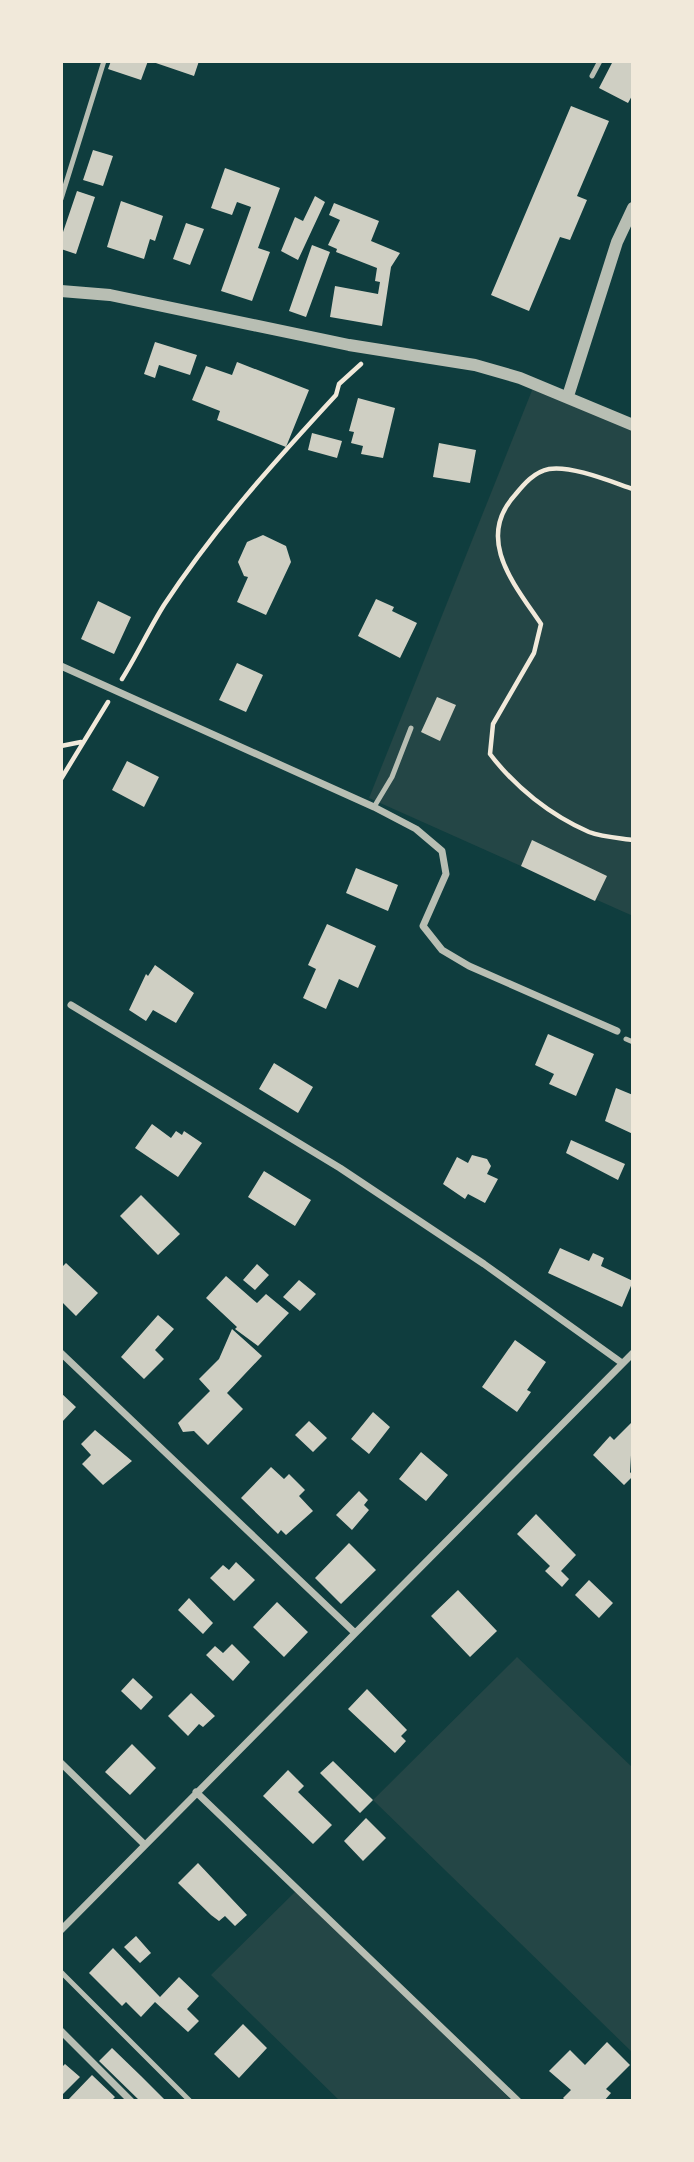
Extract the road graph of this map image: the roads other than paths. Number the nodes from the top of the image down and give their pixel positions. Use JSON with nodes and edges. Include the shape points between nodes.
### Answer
{"nodes":[{"id":1,"x":104,"y":61,"type":"edge"},
{"id":2,"x":600,"y":61,"type":"edge"},
{"id":3,"x":592,"y":76,"type":"dead end"},
{"id":4,"x":61,"y":199,"type":"edge"},
{"id":5,"x":633,"y":208,"type":"edge"},
{"id":6,"x":61,"y":291,"type":"edge"},
{"id":7,"x":568,"y":396,"type":"junction"},
{"id":8,"x":633,"y":425,"type":"edge"},
{"id":9,"x":61,"y":666,"type":"edge"},
{"id":10,"x":411,"y":728,"type":"dead end"},
{"id":11,"x":374,"y":807,"type":"junction"},
{"id":12,"x":71,"y":1005,"type":"dead end"},
{"id":13,"x":617,"y":1031,"type":"dead end"},
{"id":14,"x":61,"y":1353,"type":"edge"},
{"id":15,"x":633,"y":1353,"type":"edge"},
{"id":16,"x":622,"y":1363,"type":"junction"},
{"id":17,"x":354,"y":1632,"type":"junction"},
{"id":18,"x":61,"y":1763,"type":"edge"},
{"id":19,"x":196,"y":1792,"type":"junction"},
{"id":20,"x":145,"y":1844,"type":"junction"},
{"id":21,"x":61,"y":1930,"type":"edge"},
{"id":22,"x":61,"y":1972,"type":"edge"},
{"id":23,"x":61,"y":2031,"type":"edge"},
{"id":24,"x":131,"y":2101,"type":"edge"},
{"id":25,"x":190,"y":2101,"type":"edge"},
{"id":26,"x":518,"y":2101,"type":"edge"}],
"edges":[{"from":1,"to":4,"type":"lane"},
{"from":2,"to":3,"type":"lane"},
{"from":5,"to":7,"type":"street","via":[[617,242]]},
{"from":6,"to":7,"type":"street","via":[[110,295],[475,365]]},
{"from":7,"to":8,"type":"street"},
{"from":9,"to":11,"type":"street"},
{"from":10,"to":11,"type":"lane","via":[[393,777]]},
{"from":11,"to":13,"type":"street","via":[[416,830],[442,851],[446,874],[423,926],[442,950]]},
{"from":12,"to":16,"type":"street","via":[[340,1168]]},
{"from":14,"to":17,"type":"street"},
{"from":15,"to":16,"type":"street"},
{"from":16,"to":17,"type":"street"},
{"from":17,"to":19,"type":"street"},
{"from":18,"to":20,"type":"street"},
{"from":19,"to":20,"type":"street"},
{"from":19,"to":26,"type":"street"},
{"from":20,"to":21,"type":"street"},
{"from":22,"to":25,"type":"lane"},
{"from":23,"to":24,"type":"street"}]}
